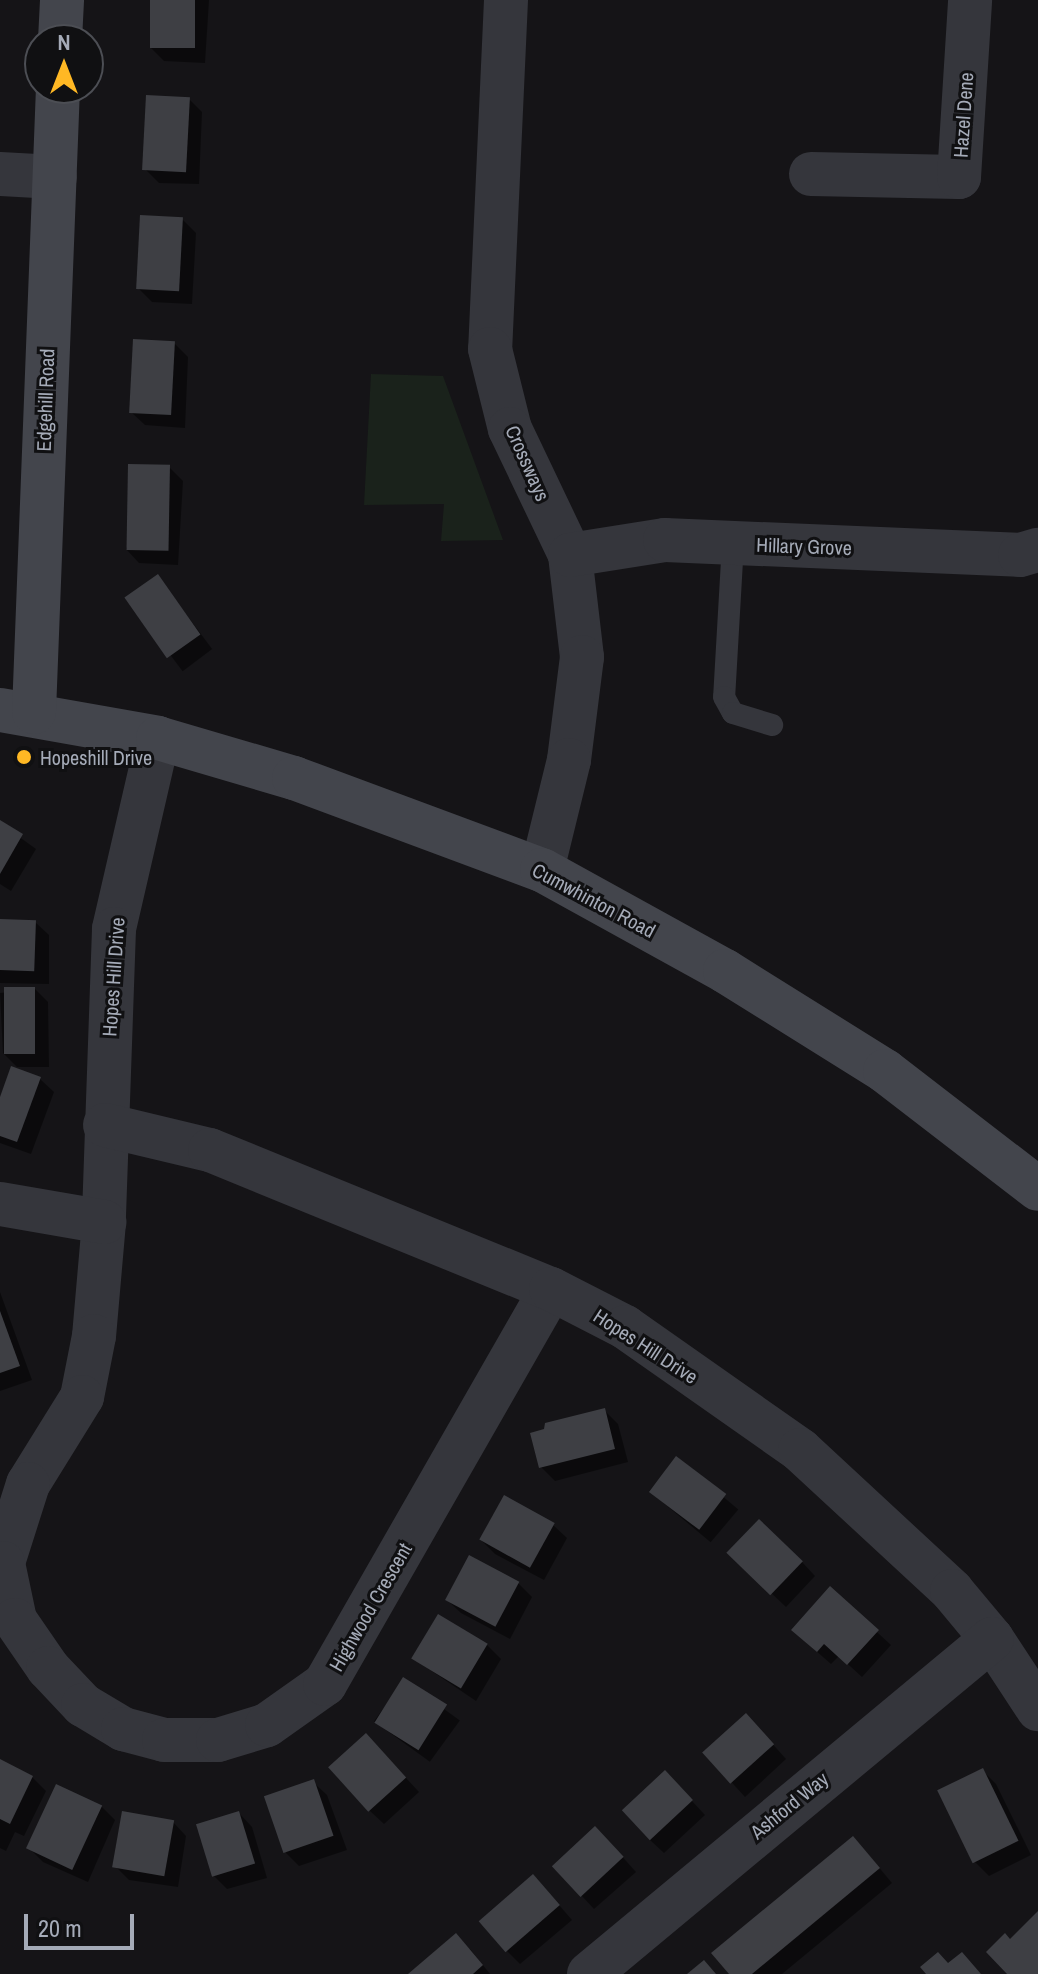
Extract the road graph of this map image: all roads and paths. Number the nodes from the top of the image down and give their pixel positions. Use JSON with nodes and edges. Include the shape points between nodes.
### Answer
{"nodes":[{"id":1,"x":62,"y":0,"type":"edge"},
{"id":2,"x":506,"y":0,"type":"edge"},
{"id":3,"x":970,"y":0,"type":"edge"},
{"id":4,"x":61,"y":24,"type":"edge"},
{"id":5,"x":57,"y":104,"type":"edge"},
{"id":6,"x":0,"y":174,"type":"edge"},
{"id":7,"x":811,"y":174,"type":"dead end"},
{"id":8,"x":55,"y":177,"type":"junction"},
{"id":9,"x":733,"y":543,"type":"junction"},
{"id":10,"x":1038,"y":550,"type":"edge"},
{"id":11,"x":570,"y":555,"type":"junction"},
{"id":12,"x":17,"y":711,"type":"edge"},
{"id":13,"x":772,"y":725,"type":"dead end"},
{"id":14,"x":158,"y":738,"type":"junction"},
{"id":15,"x":542,"y":870,"type":"junction"},
{"id":16,"x":105,"y":1125,"type":"junction"},
{"id":17,"x":1038,"y":1189,"type":"edge"},
{"id":18,"x":0,"y":1204,"type":"edge"},
{"id":19,"x":104,"y":1222,"type":"junction"},
{"id":20,"x":551,"y":1289,"type":"junction"},
{"id":21,"x":992,"y":1639,"type":"junction"},
{"id":22,"x":1038,"y":1709,"type":"edge"},
{"id":23,"x":589,"y":1974,"type":"edge"}],
"edges":[{"from":1,"to":4,"type":"street"},
{"from":2,"to":11,"type":"street","name":"Crossways","via":[[490,349],[510,429]]},
{"from":3,"to":7,"type":"street","name":"Hazel Dene","via":[[959,177]]},
{"from":5,"to":8,"type":"street","name":"Edgehill Road"},
{"from":6,"to":8,"type":"street"},
{"from":8,"to":12,"type":"street","name":"Edgehill Road"},
{"from":9,"to":10,"type":"street","name":"Hillary Grove","via":[[1020,555]]},
{"from":9,"to":11,"type":"street","name":"Hillary Grove","via":[[665,540]]},
{"from":9,"to":13,"type":"lane","via":[[724,697],[733,713]]},
{"from":11,"to":15,"type":"street","name":"Crossways","via":[[582,657],[569,760]]},
{"from":12,"to":14,"type":"street","name":"Cumwhinton Road"},
{"from":14,"to":15,"type":"street","name":"Cumwhinton Road","via":[[294,778]]},
{"from":14,"to":16,"type":"street","name":"Hopes Hill Drive","via":[[114,929]]},
{"from":15,"to":17,"type":"street","name":"Cumwhinton Road","via":[[725,971],[885,1071]]},
{"from":16,"to":19,"type":"street","name":"Hopes Hill Drive"},
{"from":16,"to":20,"type":"street","name":"Hopes Hill Drive","via":[[210,1150]]},
{"from":18,"to":19,"type":"street"},
{"from":19,"to":20,"type":"street","name":"Highwood Crescent","via":[[94,1336],[82,1397],[28,1484],[3,1563],[15,1620],[48,1668],[83,1705],[123,1729],[164,1740],[218,1740],[267,1725],[325,1684]]},
{"from":20,"to":21,"type":"street","name":"Hopes Hill Drive","via":[[625,1327],[800,1450],[952,1591]]},
{"from":21,"to":22,"type":"street","name":"Hopes Hill Drive"},
{"from":21,"to":23,"type":"street","name":"Ashford Way"}]}
